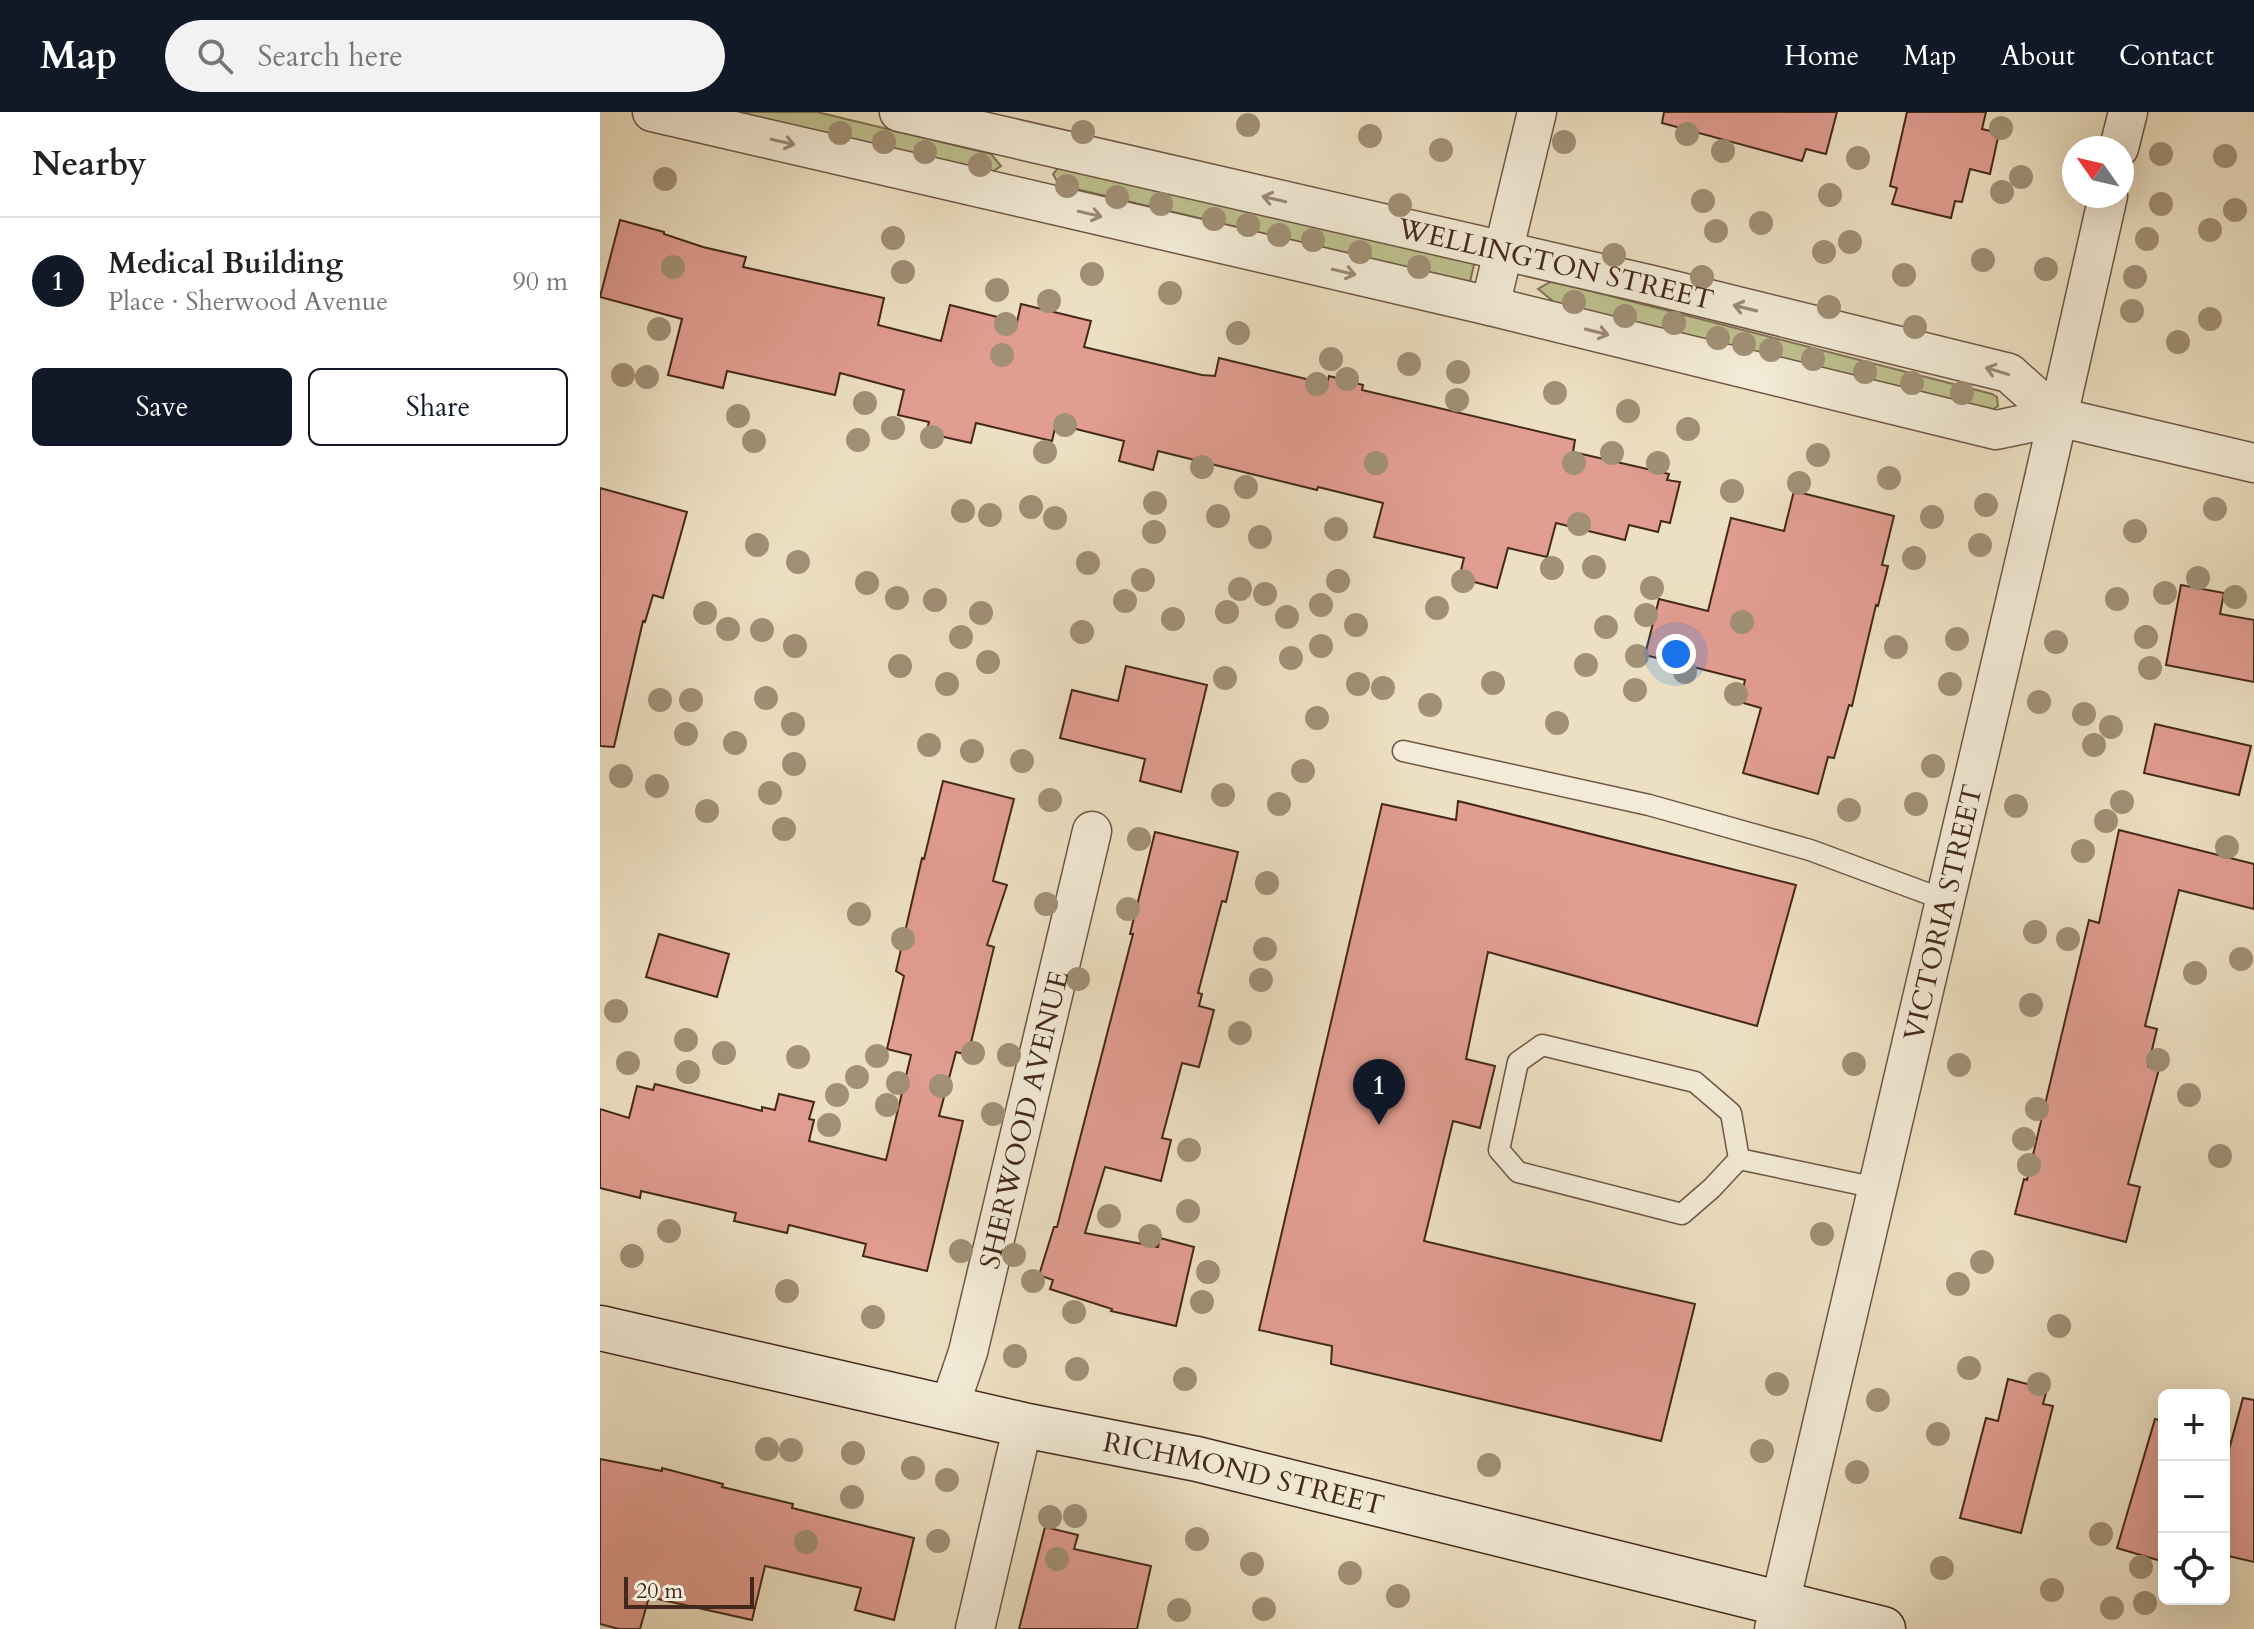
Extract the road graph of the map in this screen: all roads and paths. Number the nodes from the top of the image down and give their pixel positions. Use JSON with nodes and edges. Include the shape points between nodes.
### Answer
{"nodes":[{"id":1,"x":652,"y":112,"type":"edge"},
{"id":2,"x":899,"y":112,"type":"edge"},
{"id":3,"x":1537,"y":112,"type":"edge"},
{"id":4,"x":2128,"y":112,"type":"edge"},
{"id":5,"x":2122,"y":136,"type":"edge"},
{"id":6,"x":1036,"y":145,"type":"junction"},
{"id":7,"x":1027,"y":199,"type":"junction"},
{"id":8,"x":2105,"y":208,"type":"edge"},
{"id":9,"x":1503,"y":251,"type":"junction"},
{"id":10,"x":1490,"y":306,"type":"junction"},
{"id":11,"x":2058,"y":417,"type":"junction"},
{"id":12,"x":2254,"y":463,"type":"edge"},
{"id":13,"x":1403,"y":751,"type":"dead end"},
{"id":14,"x":1092,"y":831,"type":"dead end"},
{"id":15,"x":1945,"y":900,"type":"junction"},
{"id":16,"x":1739,"y":1159,"type":"junction"},
{"id":17,"x":1877,"y":1188,"type":"junction"},
{"id":18,"x":600,"y":1328,"type":"edge"},
{"id":19,"x":949,"y":1408,"type":"junction"},
{"id":20,"x":1023,"y":1425,"type":"junction"},
{"id":21,"x":1777,"y":1616,"type":"edge"},
{"id":22,"x":975,"y":1629,"type":"edge"},
{"id":23,"x":1883,"y":1629,"type":"edge"}],
"edges":[{"from":1,"to":7,"type":"street","name":"WELLINGTON STREET","one_way":true},
{"from":2,"to":6,"type":"street","name":"WELLINGTON STREET"},
{"from":3,"to":9,"type":"street"},
{"from":4,"to":5,"type":"street"},
{"from":6,"to":7,"type":"street"},
{"from":9,"to":6,"type":"street","name":"WELLINGTON STREET","one_way":true},
{"from":7,"to":10,"type":"street","name":"WELLINGTON STREET","one_way":true},
{"from":8,"to":11,"type":"street","name":"VICTORIA STREET"},
{"from":9,"to":10,"type":"street"},
{"from":11,"to":9,"type":"street","name":"WELLINGTON STREET","one_way":true,"via":[[2009,373]]},
{"from":10,"to":11,"type":"street","name":"WELLINGTON STREET","one_way":true,"via":[[1996,430]]},
{"from":11,"to":12,"type":"street","name":"WELLINGTON STREET"},
{"from":11,"to":15,"type":"street","name":"VICTORIA STREET"},
{"from":13,"to":15,"type":"lane","via":[[1649,805],[1810,850]]},
{"from":14,"to":19,"type":"street","name":"SHERWOOD AVENUE","via":[[968,1352]]},
{"from":15,"to":17,"type":"street","name":"VICTORIA STREET"},
{"from":16,"to":16,"type":"lane","via":[[1731,1113],[1695,1082],[1542,1045],[1518,1062],[1499,1150],[1518,1172],[1682,1214]]},
{"from":16,"to":17,"type":"lane"},
{"from":17,"to":21,"type":"street","name":"VICTORIA STREET"},
{"from":18,"to":19,"type":"main road","name":"RICHMOND STREET"},
{"from":19,"to":20,"type":"main road","name":"RICHMOND STREET"},
{"from":20,"to":21,"type":"main road","name":"RICHMOND STREET","via":[[1197,1459]]},
{"from":20,"to":22,"type":"street"},
{"from":21,"to":23,"type":"main road","name":"RICHMOND STREET"}]}
